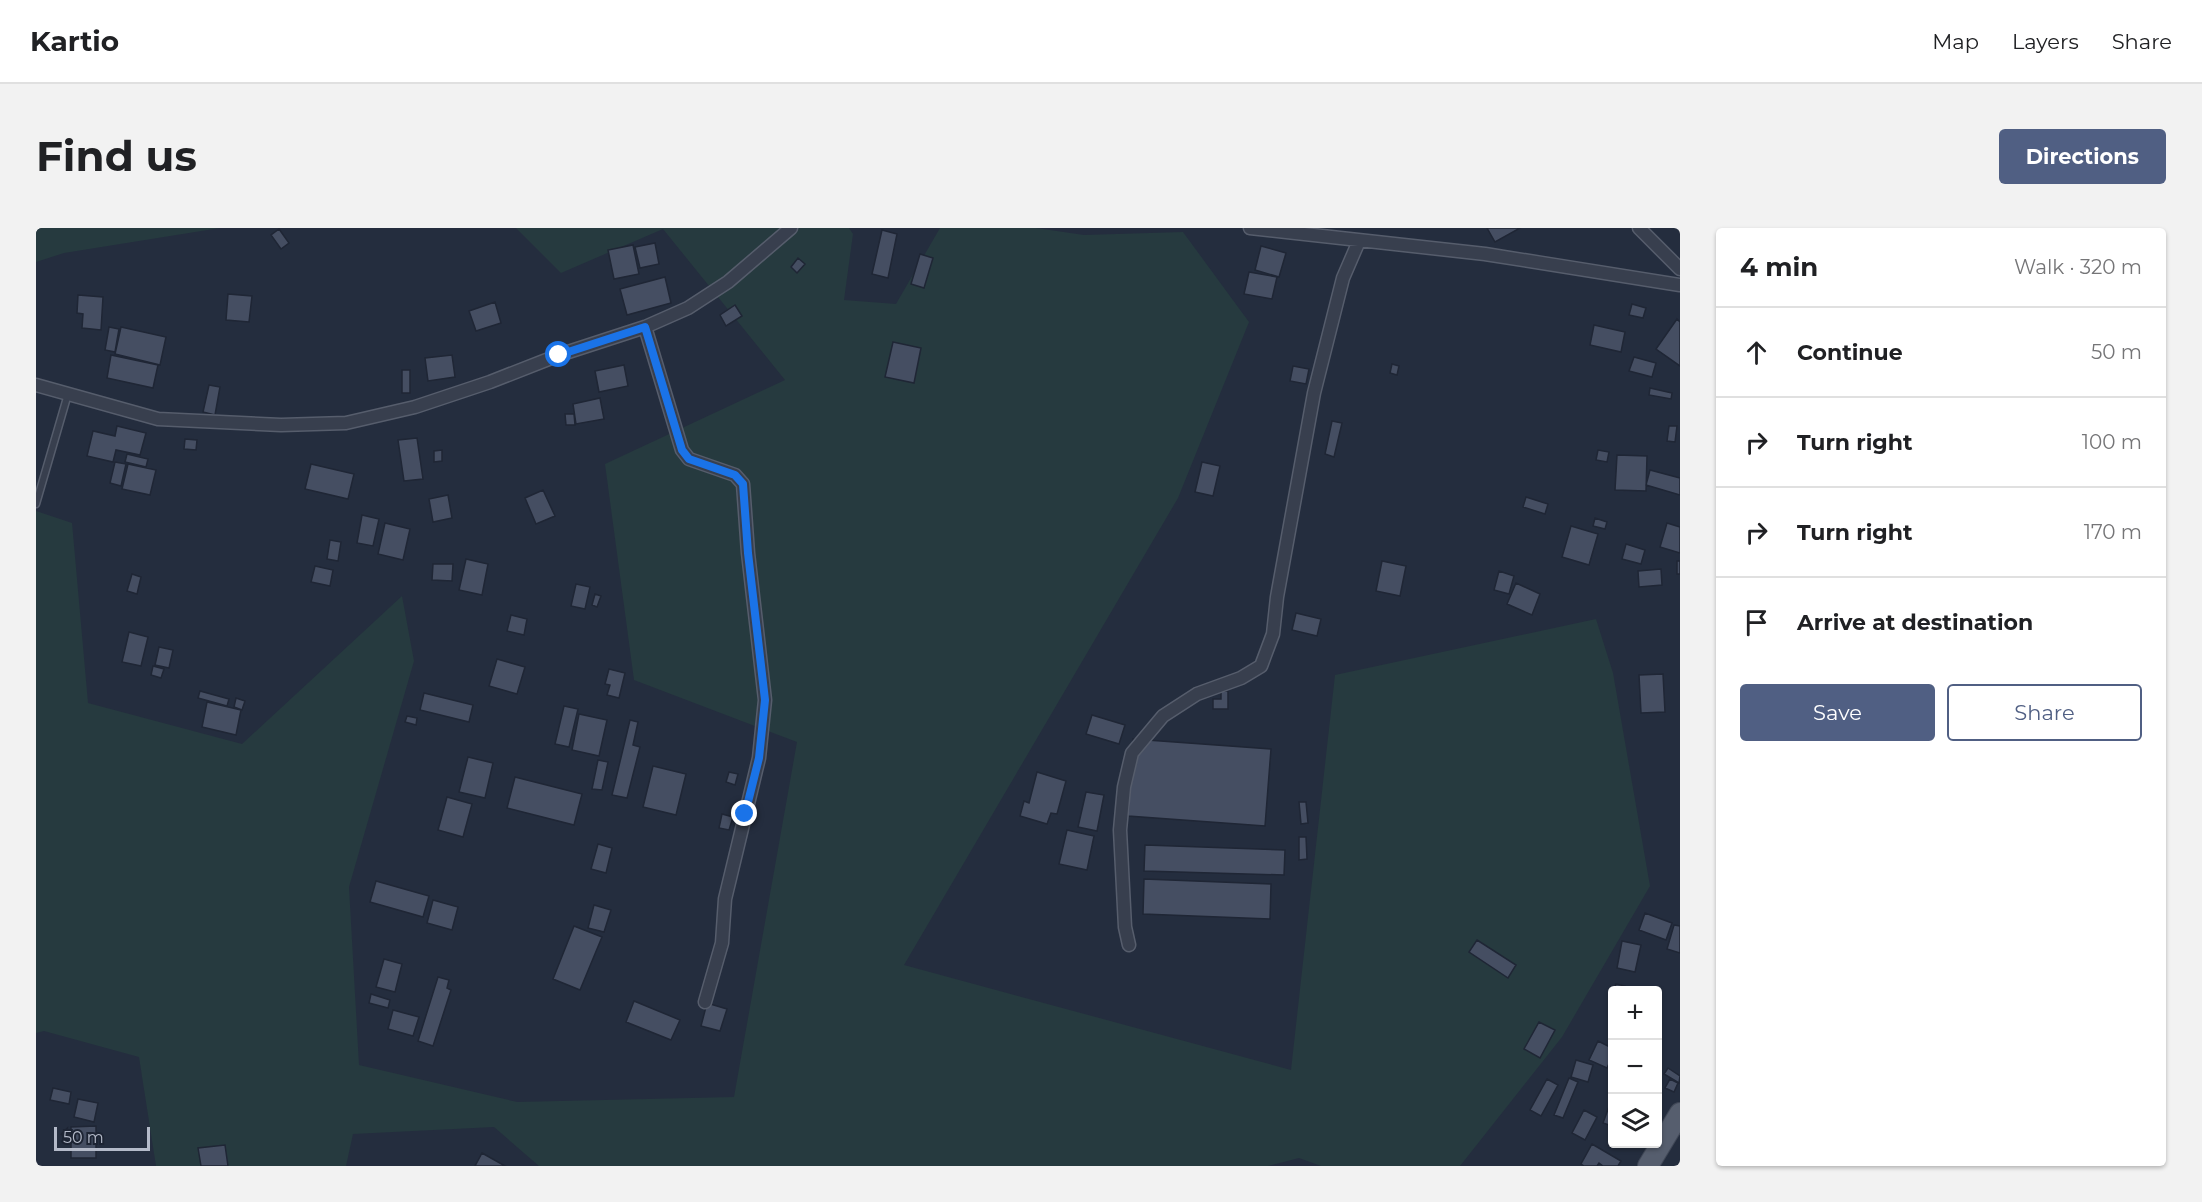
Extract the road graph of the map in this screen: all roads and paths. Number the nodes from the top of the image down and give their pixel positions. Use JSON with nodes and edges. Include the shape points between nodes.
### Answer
{"nodes":[{"id":1,"x":791,"y":228,"type":"edge"},
{"id":2,"x":1250,"y":228,"type":"edge"},
{"id":3,"x":1639,"y":228,"type":"edge"},
{"id":4,"x":1359,"y":241,"type":"junction"},
{"id":5,"x":1680,"y":269,"type":"edge"},
{"id":6,"x":1680,"y":285,"type":"edge"},
{"id":7,"x":645,"y":327,"type":"junction"},
{"id":8,"x":36,"y":385,"type":"edge"},
{"id":9,"x":68,"y":394,"type":"junction"},
{"id":10,"x":36,"y":504,"type":"edge"},
{"id":11,"x":1129,"y":945,"type":"dead end"},
{"id":12,"x":705,"y":1002,"type":"dead end"},
{"id":13,"x":1680,"y":1113,"type":"edge"},
{"id":14,"x":1648,"y":1166,"type":"edge"}],
"edges":[{"from":1,"to":7,"type":"street","via":[[728,282],[688,308]]},
{"from":2,"to":4,"type":"street"},
{"from":3,"to":5,"type":"street"},
{"from":4,"to":6,"type":"street","via":[[1485,254]]},
{"from":4,"to":11,"type":"street","via":[[1343,278],[1314,393],[1273,634],[1261,666],[1197,694],[1172,711],[1132,753],[1120,830]]},
{"from":7,"to":9,"type":"street","via":[[415,407],[346,423],[281,426],[158,419]]},
{"from":7,"to":12,"type":"street","via":[[682,450],[689,459],[735,475],[743,484],[765,700],[759,758],[725,898],[722,943]]},
{"from":8,"to":9,"type":"street"},
{"from":9,"to":10,"type":"lane"},
{"from":13,"to":14,"type":"main road"}]}
